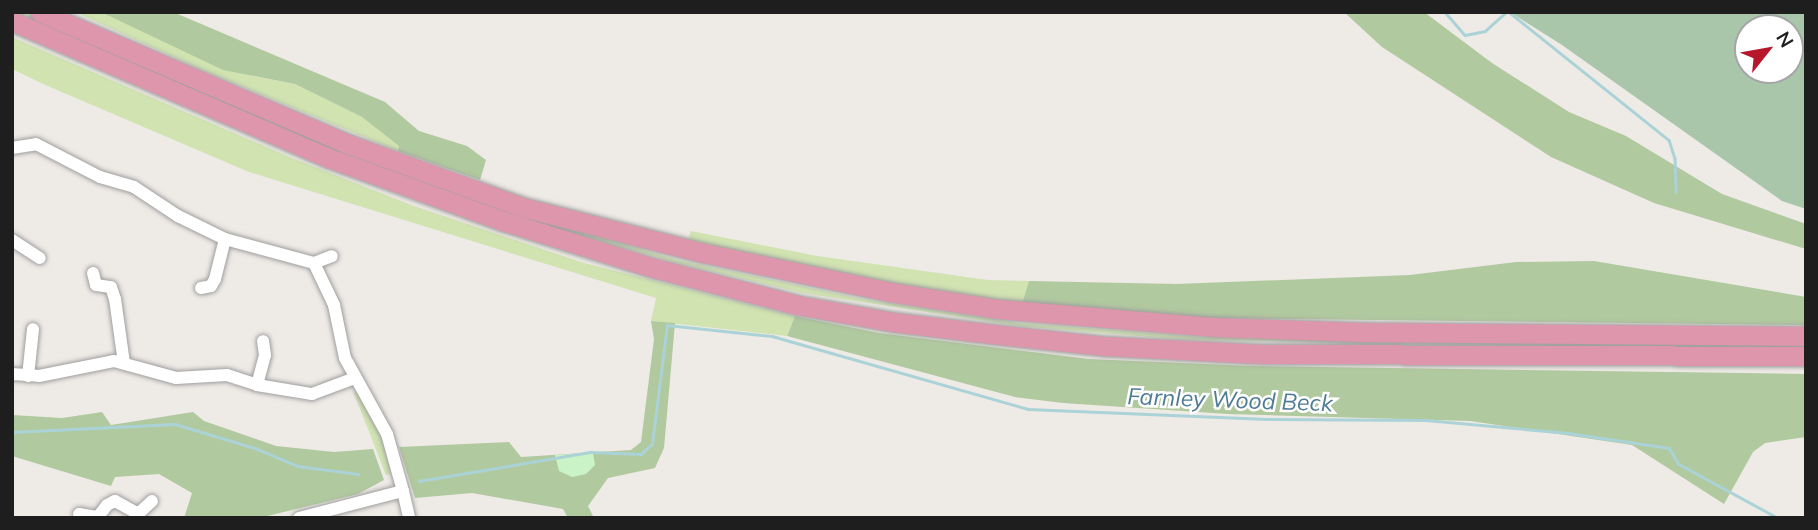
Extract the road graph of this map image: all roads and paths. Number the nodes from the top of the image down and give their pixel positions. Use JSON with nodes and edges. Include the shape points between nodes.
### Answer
{"nodes":[{"id":1,"x":40,"y":12,"type":"edge"},
{"id":2,"x":12,"y":21,"type":"edge"},
{"id":3,"x":12,"y":148,"type":"edge"},
{"id":4,"x":12,"y":240,"type":"edge"},
{"id":5,"x":225,"y":240,"type":"junction"},
{"id":6,"x":332,"y":256,"type":"dead end"},
{"id":7,"x":40,"y":258,"type":"dead end"},
{"id":8,"x":314,"y":263,"type":"junction"},
{"id":9,"x":93,"y":273,"type":"dead end"},
{"id":10,"x":201,"y":288,"type":"dead end"},
{"id":11,"x":33,"y":329,"type":"dead end"},
{"id":12,"x":1806,"y":336,"type":"edge"},
{"id":13,"x":263,"y":341,"type":"dead end"},
{"id":14,"x":1806,"y":356,"type":"edge"},
{"id":15,"x":124,"y":363,"type":"junction"},
{"id":16,"x":12,"y":374,"type":"edge"},
{"id":17,"x":28,"y":376,"type":"junction"},
{"id":18,"x":355,"y":378,"type":"junction"},
{"id":19,"x":257,"y":385,"type":"junction"},
{"id":20,"x":403,"y":491,"type":"junction"},
{"id":21,"x":152,"y":501,"type":"dead end"},
{"id":22,"x":79,"y":514,"type":"dead end"},
{"id":23,"x":97,"y":518,"type":"edge"},
{"id":24,"x":299,"y":518,"type":"edge"},
{"id":25,"x":409,"y":518,"type":"edge"}],
"edges":[{"from":1,"to":12,"type":"highway","via":[[335,138],[522,207],[660,243],[890,292],[1119,321],[1360,332]]},
{"from":2,"to":14,"type":"highway","via":[[328,158],[503,221],[654,268],[797,305],[893,322],[1105,346],[1262,354]]},
{"from":3,"to":5,"type":"street","via":[[36,144],[100,177],[134,187]]},
{"from":4,"to":7,"type":"street"},
{"from":5,"to":8,"type":"street"},
{"from":5,"to":10,"type":"street","via":[[215,279],[211,286]]},
{"from":6,"to":8,"type":"street"},
{"from":8,"to":18,"type":"street","via":[[334,305],[345,358]]},
{"from":9,"to":15,"type":"street","via":[[96,285],[111,287]]},
{"from":11,"to":17,"type":"street"},
{"from":13,"to":19,"type":"street"},
{"from":15,"to":17,"type":"street"},
{"from":15,"to":19,"type":"street","via":[[176,378],[228,375]]},
{"from":16,"to":17,"type":"street"},
{"from":18,"to":19,"type":"street","via":[[312,394]]},
{"from":18,"to":20,"type":"street","via":[[387,434]]},
{"from":20,"to":24,"type":"street"},
{"from":20,"to":25,"type":"street"},
{"from":21,"to":23,"type":"street","via":[[138,514],[115,501]]},
{"from":22,"to":23,"type":"street"}]}
